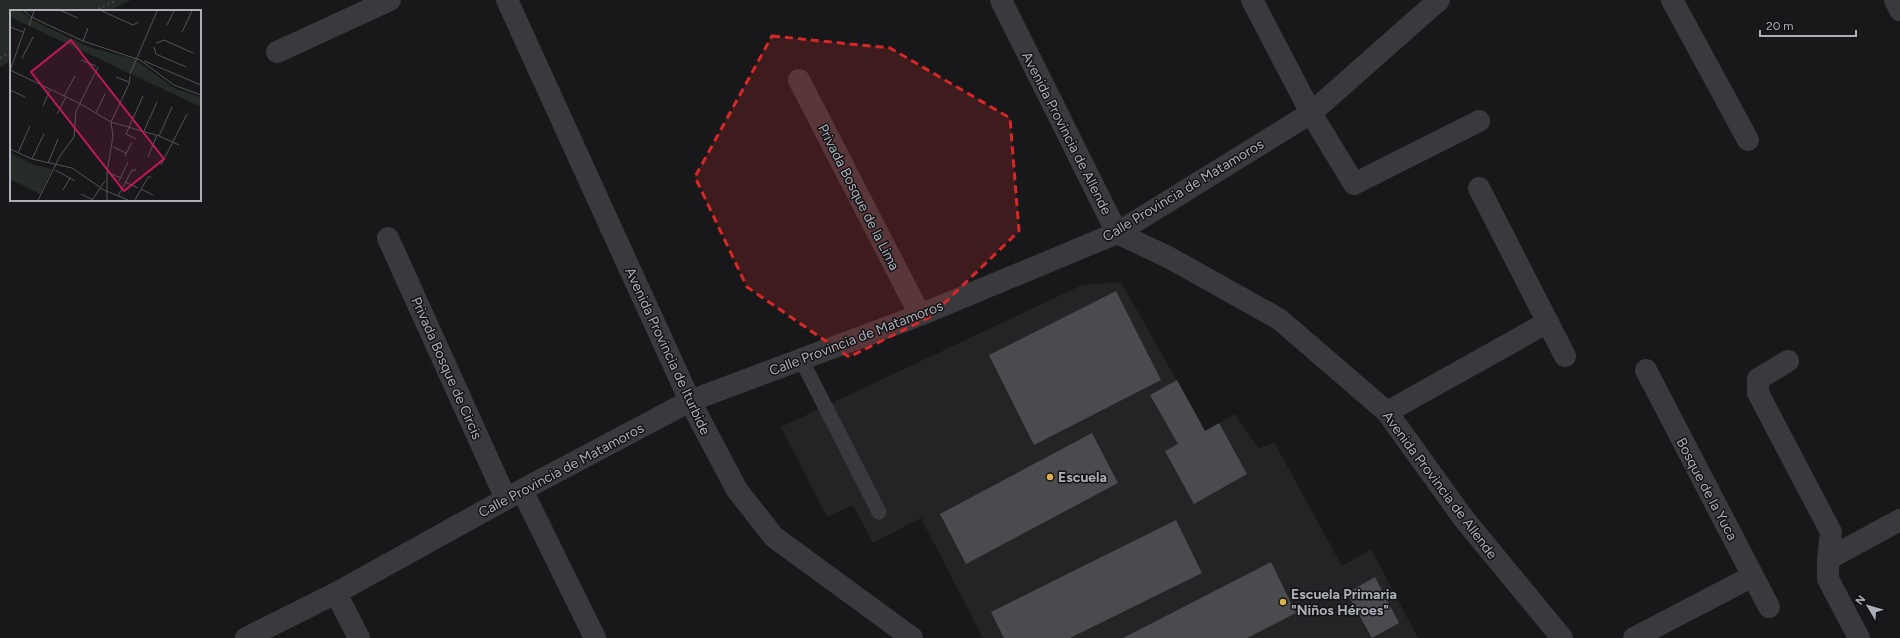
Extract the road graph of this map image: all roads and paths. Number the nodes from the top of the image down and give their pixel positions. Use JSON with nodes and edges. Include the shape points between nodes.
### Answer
{"nodes":[{"id":1,"x":117,"y":0,"type":"edge"},
{"id":2,"x":390,"y":0,"type":"edge"},
{"id":3,"x":507,"y":0,"type":"edge"},
{"id":4,"x":1001,"y":0,"type":"edge"},
{"id":5,"x":1252,"y":0,"type":"edge"},
{"id":6,"x":1439,"y":0,"type":"edge"},
{"id":7,"x":1672,"y":0,"type":"edge"},
{"id":8,"x":1895,"y":0,"type":"edge"},
{"id":9,"x":96,"y":10,"type":"edge"},
{"id":10,"x":1900,"y":10,"type":"edge"},
{"id":11,"x":277,"y":52,"type":"dead end"},
{"id":12,"x":10,"y":53,"type":"edge"},
{"id":13,"x":0,"y":58,"type":"edge"},
{"id":14,"x":799,"y":80,"type":"dead end"},
{"id":15,"x":1311,"y":113,"type":"junction"},
{"id":16,"x":1479,"y":121,"type":"dead end"},
{"id":17,"x":1748,"y":140,"type":"dead end"},
{"id":18,"x":1479,"y":188,"type":"dead end"},
{"id":19,"x":1117,"y":233,"type":"junction"},
{"id":20,"x":388,"y":238,"type":"dead end"},
{"id":21,"x":920,"y":315,"type":"junction"},
{"id":22,"x":1548,"y":322,"type":"junction"},
{"id":23,"x":1565,"y":356,"type":"dead end"},
{"id":24,"x":802,"y":359,"type":"junction"},
{"id":25,"x":1788,"y":361,"type":"dead end"},
{"id":26,"x":1646,"y":370,"type":"dead end"},
{"id":27,"x":690,"y":401,"type":"junction"},
{"id":28,"x":1386,"y":412,"type":"junction"},
{"id":29,"x":514,"y":494,"type":"junction"},
{"id":30,"x":879,"y":512,"type":"dead end"},
{"id":31,"x":1900,"y":520,"type":"edge"},
{"id":32,"x":1828,"y":558,"type":"junction"},
{"id":33,"x":1753,"y":576,"type":"junction"},
{"id":34,"x":336,"y":593,"type":"junction"},
{"id":35,"x":1769,"y":607,"type":"dead end"},
{"id":36,"x":246,"y":638,"type":"edge"},
{"id":37,"x":359,"y":638,"type":"edge"},
{"id":38,"x":595,"y":638,"type":"edge"},
{"id":39,"x":912,"y":638,"type":"edge"},
{"id":40,"x":1562,"y":638,"type":"edge"},
{"id":41,"x":1634,"y":638,"type":"edge"},
{"id":42,"x":1859,"y":638,"type":"edge"}],
"edges":[{"from":1,"to":9,"type":"path"},
{"from":2,"to":11,"type":"street"},
{"from":3,"to":27,"type":"street","name":"Avenida Provincia de Iturbide"},
{"from":4,"to":19,"type":"street","name":"Avenida Provincia de Allende"},
{"from":5,"to":15,"type":"street"},
{"from":6,"to":15,"type":"street","name":"Calle Provincia de Matamoros"},
{"from":7,"to":17,"type":"street"},
{"from":8,"to":10,"type":"street"},
{"from":12,"to":13,"type":"path"},
{"from":14,"to":21,"type":"street","name":"Privada Bosque de la Lima"},
{"from":15,"to":16,"type":"street","via":[[1354,184]]},
{"from":15,"to":19,"type":"street","name":"Calle Provincia de Matamoros"},
{"from":18,"to":22,"type":"street"},
{"from":19,"to":21,"type":"street","name":"Calle Provincia de Matamoros"},
{"from":19,"to":28,"type":"street","name":"Avenida Provincia de Allende","via":[[1168,257],[1279,318]]},
{"from":20,"to":29,"type":"street","name":"Privada Bosque de Circis"},
{"from":21,"to":24,"type":"street","name":"Calle Provincia de Matamoros"},
{"from":22,"to":23,"type":"street"},
{"from":22,"to":28,"type":"street"},
{"from":24,"to":27,"type":"street","name":"Calle Provincia de Matamoros"},
{"from":24,"to":30,"type":"lane"},
{"from":25,"to":32,"type":"street","via":[[1758,379],[1758,393],[1831,532]]},
{"from":26,"to":33,"type":"street","name":"Bosque de la Yuca"},
{"from":27,"to":29,"type":"street","name":"Calle Provincia de Matamoros"},
{"from":27,"to":39,"type":"street","name":"Avenida Provincia de Iturbide","via":[[737,490],[774,537]]},
{"from":28,"to":40,"type":"street","name":"Avenida Provincia de Allende","via":[[1464,519]]},
{"from":29,"to":34,"type":"street","name":"Calle Provincia de Matamoros"},
{"from":29,"to":38,"type":"street","name":"Privada Bosque de Circis"},
{"from":31,"to":32,"type":"street"},
{"from":32,"to":42,"type":"street","via":[[1828,579]]},
{"from":33,"to":35,"type":"street","name":"Bosque de la Yuca"},
{"from":33,"to":41,"type":"street"},
{"from":34,"to":36,"type":"street","name":"Calle Provincia de Matamoros"},
{"from":34,"to":37,"type":"street"}]}
